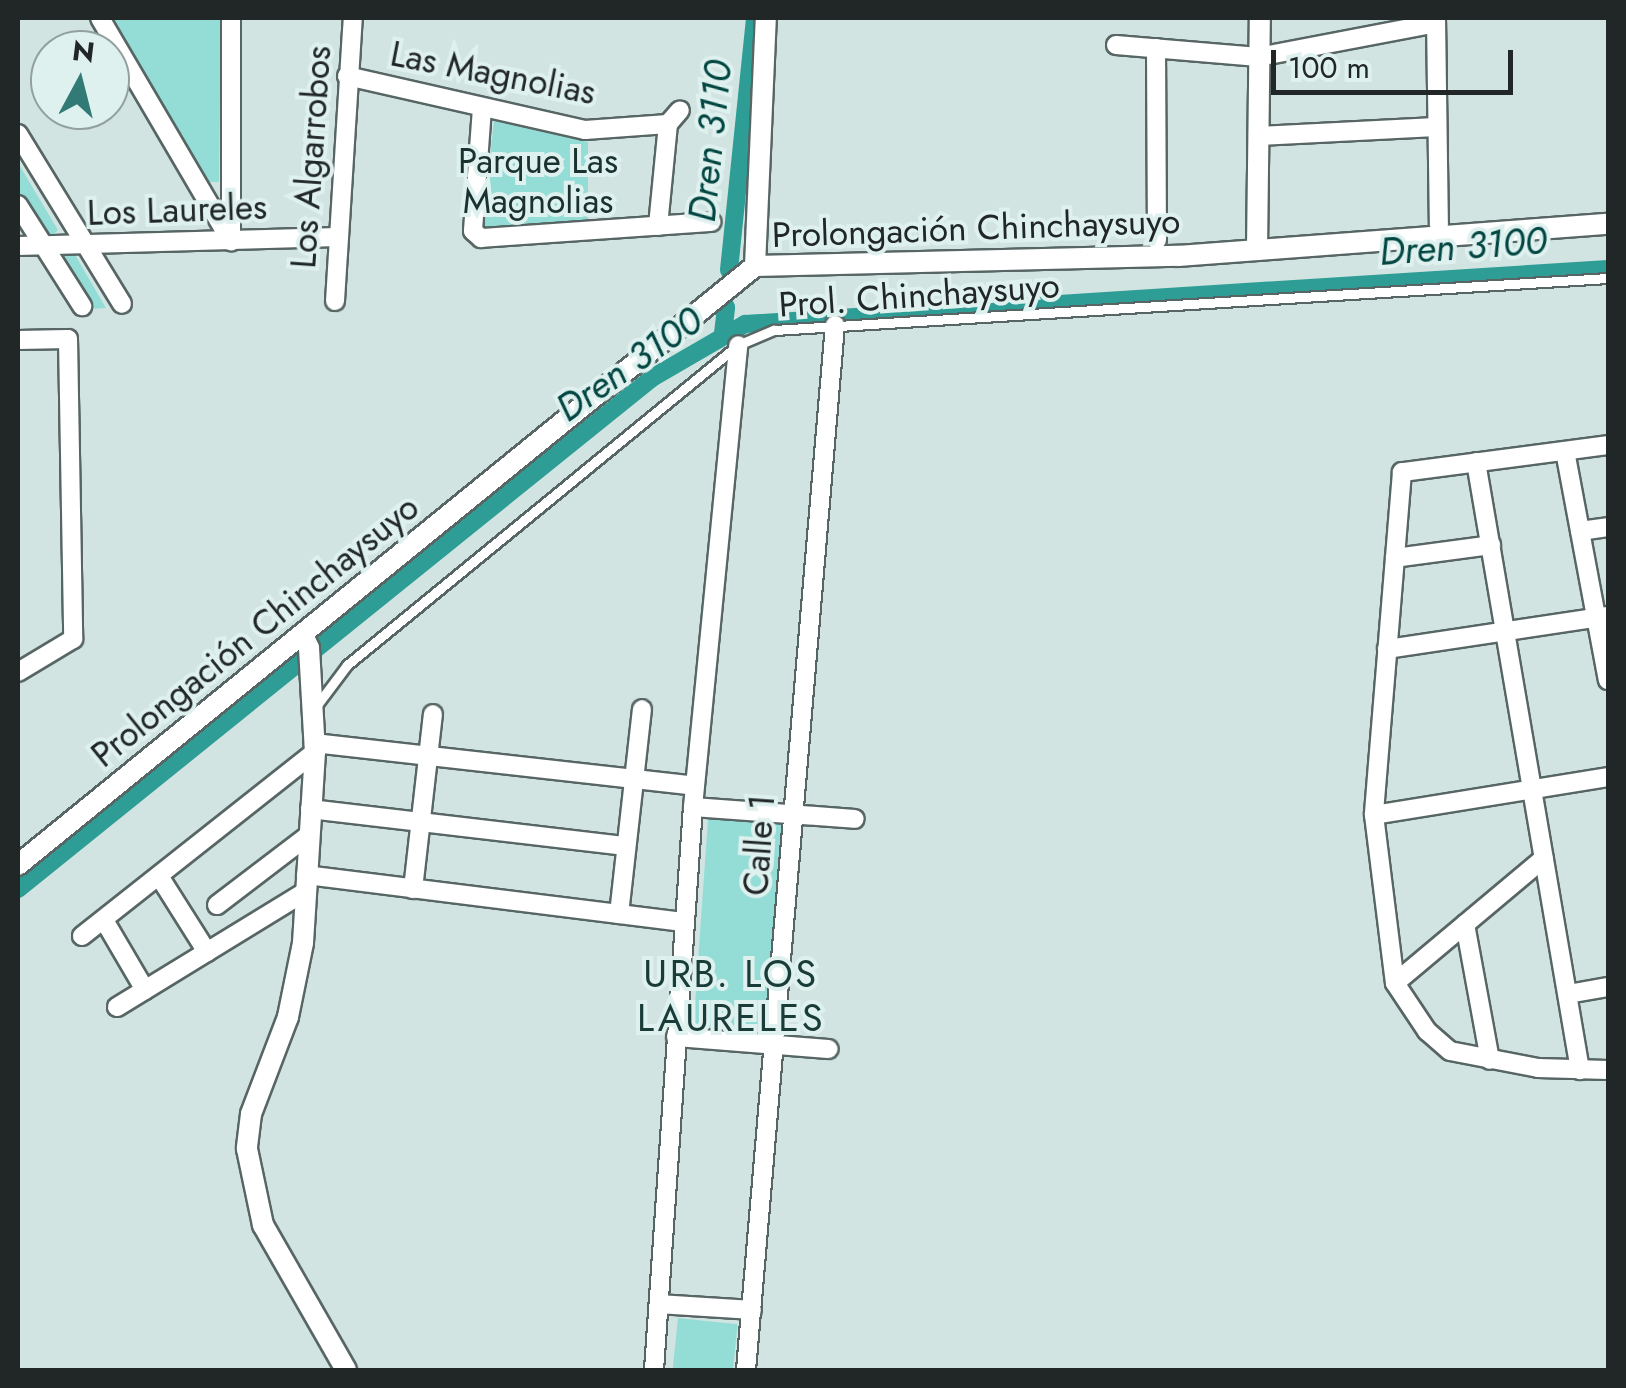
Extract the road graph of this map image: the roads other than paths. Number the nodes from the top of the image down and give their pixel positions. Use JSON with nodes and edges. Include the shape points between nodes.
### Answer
{"nodes":[{"id":1,"x":100,"y":18,"type":"edge"},
{"id":2,"x":231,"y":18,"type":"edge"},
{"id":3,"x":353,"y":18,"type":"edge"},
{"id":4,"x":766,"y":18,"type":"edge"},
{"id":5,"x":1260,"y":18,"type":"edge"},
{"id":6,"x":1436,"y":20,"type":"edge"},
{"id":7,"x":1116,"y":45,"type":"dead end"},
{"id":8,"x":1156,"y":48,"type":"junction"},
{"id":9,"x":1258,"y":57,"type":"junction"},
{"id":10,"x":348,"y":76,"type":"junction"},
{"id":11,"x":482,"y":108,"type":"junction"},
{"id":12,"x":1438,"y":127,"type":"junction"},
{"id":13,"x":18,"y":134,"type":"edge"},
{"id":14,"x":1258,"y":136,"type":"junction"},
{"id":15,"x":18,"y":205,"type":"edge"},
{"id":16,"x":711,"y":222,"type":"dead end"},
{"id":17,"x":1608,"y":224,"type":"edge"},
{"id":18,"x":1439,"y":225,"type":"dead end"},
{"id":19,"x":658,"y":226,"type":"junction"},
{"id":20,"x":338,"y":237,"type":"junction"},
{"id":21,"x":1157,"y":240,"type":"dead end"},
{"id":22,"x":231,"y":241,"type":"junction"},
{"id":23,"x":86,"y":245,"type":"junction"},
{"id":24,"x":18,"y":246,"type":"edge"},
{"id":25,"x":44,"y":246,"type":"junction"},
{"id":26,"x":1258,"y":250,"type":"junction"},
{"id":27,"x":755,"y":266,"type":"junction"},
{"id":28,"x":1608,"y":278,"type":"edge"},
{"id":29,"x":335,"y":301,"type":"dead end"},
{"id":30,"x":122,"y":304,"type":"dead end"},
{"id":31,"x":82,"y":306,"type":"dead end"},
{"id":32,"x":835,"y":325,"type":"junction"},
{"id":33,"x":18,"y":340,"type":"edge"},
{"id":34,"x":738,"y":346,"type":"junction"},
{"id":35,"x":1608,"y":445,"type":"edge"},
{"id":36,"x":1564,"y":451,"type":"junction"},
{"id":37,"x":1476,"y":462,"type":"junction"},
{"id":38,"x":1608,"y":528,"type":"edge"},
{"id":39,"x":1580,"y":532,"type":"junction"},
{"id":40,"x":1491,"y":545,"type":"junction"},
{"id":41,"x":1394,"y":558,"type":"junction"},
{"id":42,"x":1602,"y":617,"type":"edge"},
{"id":43,"x":1506,"y":631,"type":"junction"},
{"id":44,"x":1388,"y":649,"type":"junction"},
{"id":45,"x":308,"y":650,"type":"junction"},
{"id":46,"x":18,"y":672,"type":"edge"},
{"id":47,"x":1608,"y":680,"type":"edge"},
{"id":48,"x":642,"y":709,"type":"dead end"},
{"id":49,"x":313,"y":711,"type":"junction"},
{"id":50,"x":433,"y":714,"type":"dead end"},
{"id":51,"x":314,"y":747,"type":"junction"},
{"id":52,"x":428,"y":756,"type":"junction"},
{"id":53,"x":1608,"y":777,"type":"edge"},
{"id":54,"x":634,"y":779,"type":"junction"},
{"id":55,"x":695,"y":786,"type":"junction"},
{"id":56,"x":1532,"y":790,"type":"junction"},
{"id":57,"x":693,"y":807,"type":"junction"},
{"id":58,"x":310,"y":808,"type":"junction"},
{"id":59,"x":792,"y":814,"type":"junction"},
{"id":60,"x":1374,"y":815,"type":"junction"},
{"id":61,"x":855,"y":819,"type":"dead end"},
{"id":62,"x":421,"y":822,"type":"junction"},
{"id":63,"x":309,"y":835,"type":"junction"},
{"id":64,"x":626,"y":846,"type":"junction"},
{"id":65,"x":1544,"y":858,"type":"junction"},
{"id":66,"x":18,"y":865,"type":"edge"},
{"id":67,"x":159,"y":876,"type":"junction"},
{"id":68,"x":305,"y":884,"type":"junction"},
{"id":69,"x":413,"y":890,"type":"junction"},
{"id":70,"x":218,"y":905,"type":"dead end"},
{"id":71,"x":619,"y":914,"type":"junction"},
{"id":72,"x":104,"y":920,"type":"junction"},
{"id":73,"x":684,"y":922,"type":"junction"},
{"id":74,"x":1465,"y":924,"type":"junction"},
{"id":75,"x":82,"y":936,"type":"dead end"},
{"id":76,"x":206,"y":952,"type":"junction"},
{"id":77,"x":1395,"y":983,"type":"junction"},
{"id":78,"x":1608,"y":987,"type":"edge"},
{"id":79,"x":145,"y":990,"type":"junction"},
{"id":80,"x":1568,"y":994,"type":"junction"},
{"id":81,"x":117,"y":1007,"type":"dead end"},
{"id":82,"x":676,"y":1036,"type":"junction"},
{"id":83,"x":778,"y":1045,"type":"junction"},
{"id":84,"x":829,"y":1049,"type":"dead end"},
{"id":85,"x":1490,"y":1060,"type":"junction"},
{"id":86,"x":1580,"y":1070,"type":"junction"},
{"id":87,"x":1608,"y":1070,"type":"edge"},
{"id":88,"x":658,"y":1304,"type":"junction"},
{"id":89,"x":752,"y":1310,"type":"junction"},
{"id":90,"x":346,"y":1370,"type":"edge"},
{"id":91,"x":654,"y":1370,"type":"edge"},
{"id":92,"x":746,"y":1370,"type":"edge"}],
"edges":[{"from":1,"to":22,"type":"street"},
{"from":2,"to":22,"type":"street"},
{"from":3,"to":10,"type":"street","name":"Los Algarrobos"},
{"from":4,"to":27,"type":"street"},
{"from":5,"to":9,"type":"street"},
{"from":6,"to":9,"type":"street"},
{"from":6,"to":12,"type":"street"},
{"from":7,"to":8,"type":"street"},
{"from":8,"to":9,"type":"street"},
{"from":8,"to":21,"type":"street"},
{"from":9,"to":14,"type":"street"},
{"from":10,"to":11,"type":"street","name":"Las Magnolias"},
{"from":10,"to":20,"type":"street","name":"Los Algarrobos"},
{"from":11,"to":19,"type":"street","name":"Las Magnolias","via":[[585,130],[674,117]]},
{"from":11,"to":19,"type":"street","via":[[473,231],[481,238]]},
{"from":12,"to":14,"type":"street"},
{"from":12,"to":18,"type":"street"},
{"from":13,"to":23,"type":"street"},
{"from":14,"to":26,"type":"street"},
{"from":15,"to":25,"type":"street"},
{"from":16,"to":19,"type":"street"},
{"from":17,"to":26,"type":"street","name":"Prolongación Chinchaysuyo"},
{"from":20,"to":22,"type":"street","name":"Los Laureles"},
{"from":20,"to":29,"type":"street","name":"Los Algarrobos"},
{"from":22,"to":23,"type":"street","name":"Los Laureles"},
{"from":23,"to":25,"type":"street","name":"Los Laureles"},
{"from":23,"to":30,"type":"street"},
{"from":24,"to":25,"type":"street","name":"Los Laureles"},
{"from":25,"to":31,"type":"street"},
{"from":26,"to":27,"type":"street","name":"Prolongación Chinchaysuyo"},
{"from":27,"to":45,"type":"street","name":"Prolongación Chinchaysuyo"},
{"from":28,"to":32,"type":"lane","name":"Prol. Chinchaysuyo"},
{"from":32,"to":34,"type":"lane","name":"Prol. Chinchaysuyo","via":[[774,330]]},
{"from":32,"to":59,"type":"street","name":"Calle 1"},
{"from":33,"to":46,"type":"street","via":[[68,339],[72,639]]},
{"from":34,"to":49,"type":"lane","name":"Prol. Chinchaysuyo","via":[[347,665]]},
{"from":34,"to":55,"type":"street"},
{"from":35,"to":36,"type":"street"},
{"from":36,"to":37,"type":"street"},
{"from":36,"to":39,"type":"street"},
{"from":37,"to":40,"type":"street"},
{"from":37,"to":41,"type":"street","via":[[1402,472]]},
{"from":38,"to":39,"type":"street"},
{"from":39,"to":42,"type":"street"},
{"from":40,"to":41,"type":"street"},
{"from":40,"to":43,"type":"street"},
{"from":41,"to":44,"type":"street"},
{"from":42,"to":43,"type":"street"},
{"from":42,"to":47,"type":"street"},
{"from":43,"to":44,"type":"street"},
{"from":43,"to":56,"type":"street"},
{"from":44,"to":60,"type":"street"},
{"from":45,"to":49,"type":"street"},
{"from":45,"to":66,"type":"street","name":"Prolongación Chinchaysuyo"},
{"from":48,"to":54,"type":"street"},
{"from":49,"to":51,"type":"street"},
{"from":50,"to":52,"type":"street"},
{"from":51,"to":52,"type":"street"},
{"from":51,"to":58,"type":"street"},
{"from":51,"to":67,"type":"street"},
{"from":52,"to":54,"type":"street"},
{"from":52,"to":62,"type":"street"},
{"from":53,"to":56,"type":"street"},
{"from":54,"to":55,"type":"street"},
{"from":54,"to":64,"type":"street"},
{"from":55,"to":57,"type":"street"},
{"from":56,"to":60,"type":"street"},
{"from":56,"to":65,"type":"street"},
{"from":57,"to":59,"type":"street"},
{"from":57,"to":73,"type":"street"},
{"from":58,"to":62,"type":"street"},
{"from":58,"to":63,"type":"street"},
{"from":59,"to":61,"type":"street"},
{"from":59,"to":83,"type":"street","name":"Calle 1"},
{"from":60,"to":77,"type":"street"},
{"from":62,"to":64,"type":"street"},
{"from":62,"to":69,"type":"street"},
{"from":63,"to":68,"type":"street"},
{"from":63,"to":70,"type":"street"},
{"from":64,"to":71,"type":"street"},
{"from":65,"to":74,"type":"street"},
{"from":65,"to":80,"type":"street"},
{"from":67,"to":72,"type":"street"},
{"from":67,"to":76,"type":"street"},
{"from":68,"to":69,"type":"street"},
{"from":68,"to":76,"type":"street"},
{"from":68,"to":90,"type":"street","via":[[300,968],[251,1114],[248,1166],[272,1243]]},
{"from":69,"to":71,"type":"street"},
{"from":71,"to":73,"type":"street"},
{"from":72,"to":75,"type":"street"},
{"from":72,"to":79,"type":"street"},
{"from":73,"to":82,"type":"street"},
{"from":74,"to":77,"type":"street"},
{"from":74,"to":85,"type":"street"},
{"from":76,"to":79,"type":"street"},
{"from":77,"to":85,"type":"street","via":[[1450,1052]]},
{"from":78,"to":80,"type":"street"},
{"from":79,"to":81,"type":"street"},
{"from":80,"to":86,"type":"street"},
{"from":82,"to":83,"type":"street"},
{"from":82,"to":88,"type":"street"},
{"from":83,"to":84,"type":"street"},
{"from":83,"to":89,"type":"street","name":"Calle 1"},
{"from":85,"to":86,"type":"street"},
{"from":86,"to":87,"type":"street"},
{"from":88,"to":89,"type":"street"},
{"from":88,"to":91,"type":"street"},
{"from":89,"to":92,"type":"street","name":"Calle 1"}]}
